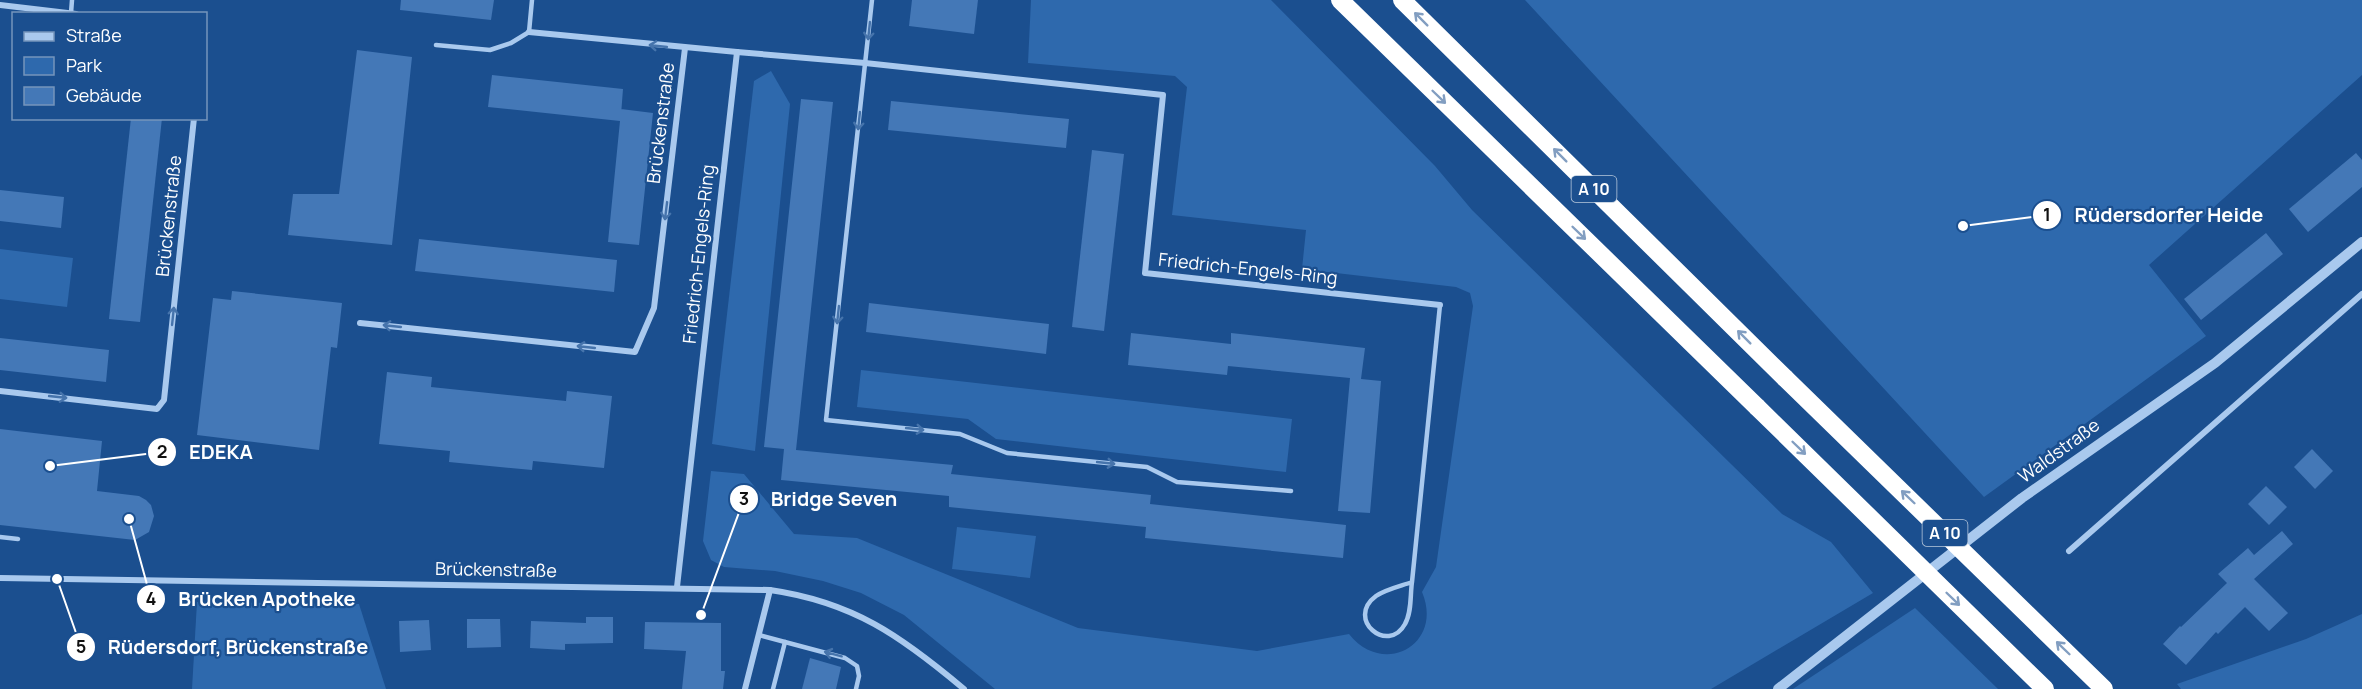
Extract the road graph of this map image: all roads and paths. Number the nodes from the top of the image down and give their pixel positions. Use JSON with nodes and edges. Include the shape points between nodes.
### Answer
{"nodes":[{"id":1,"x":532,"y":0,"type":"edge"},
{"id":2,"x":872,"y":0,"type":"edge"},
{"id":3,"x":1340,"y":0,"type":"edge"},
{"id":4,"x":1402,"y":0,"type":"edge"},
{"id":5,"x":0,"y":5,"type":"edge"},
{"id":6,"x":62,"y":12,"type":"edge"},
{"id":7,"x":529,"y":32,"type":"junction"},
{"id":8,"x":436,"y":45,"type":"dead end"},
{"id":9,"x":685,"y":48,"type":"junction"},
{"id":10,"x":737,"y":52,"type":"junction"},
{"id":11,"x":865,"y":63,"type":"junction"},
{"id":12,"x":194,"y":120,"type":"edge"},
{"id":13,"x":2362,"y":242,"type":"edge"},
{"id":14,"x":2362,"y":294,"type":"edge"},
{"id":15,"x":1440,"y":305,"type":"joint"},
{"id":16,"x":360,"y":322,"type":"dead end"},
{"id":17,"x":0,"y":391,"type":"edge"},
{"id":18,"x":1291,"y":491,"type":"dead end"},
{"id":19,"x":0,"y":537,"type":"edge"},
{"id":20,"x":18,"y":539,"type":"dead end"},
{"id":21,"x":2069,"y":551,"type":"dead end"},
{"id":22,"x":0,"y":578,"type":"edge"},
{"id":23,"x":1412,"y":582,"type":"junction"},
{"id":24,"x":677,"y":587,"type":"junction"},
{"id":25,"x":770,"y":590,"type":"junction"},
{"id":26,"x":759,"y":634,"type":"junction"},
{"id":27,"x":785,"y":642,"type":"junction"},
{"id":28,"x":745,"y":689,"type":"edge"},
{"id":29,"x":773,"y":689,"type":"edge"},
{"id":30,"x":856,"y":689,"type":"edge"},
{"id":31,"x":964,"y":689,"type":"edge"},
{"id":32,"x":1778,"y":689,"type":"edge"},
{"id":33,"x":2045,"y":689,"type":"edge"},
{"id":34,"x":2104,"y":689,"type":"edge"}],
"edges":[{"from":1,"to":7,"type":"lane"},
{"from":2,"to":11,"type":"lane","one_way":true},
{"from":3,"to":33,"type":"highway","number":"A 10","one_way":true,"bridge":true},
{"from":34,"to":4,"type":"highway","number":"A 10","one_way":true,"bridge":true},
{"from":5,"to":6,"type":"street"},
{"from":7,"to":8,"type":"lane","via":[[490,50]]},
{"from":9,"to":7,"type":"street","name":"Brückenstraße","one_way":true},
{"from":9,"to":10,"type":"street","name":"Brückenstraße"},
{"from":9,"to":16,"type":"street","name":"Brückenstraße","one_way":true,"via":[[654,308],[635,352]]},
{"from":10,"to":11,"type":"street","name":"Friedrich-Engels-Ring"},
{"from":10,"to":24,"type":"street","name":"Friedrich-Engels-Ring"},
{"from":11,"to":15,"type":"street","name":"Friedrich-Engels-Ring","via":[[1163,95],[1144,273]]},
{"from":11,"to":18,"type":"lane","one_way":true,"via":[[826,420],[960,434],[1007,453],[1147,467],[1177,482]]},
{"from":17,"to":12,"type":"street","name":"Brückenstraße","one_way":true,"via":[[157,409],[164,400]]},
{"from":13,"to":32,"type":"street","name":"Waldstraße","via":[[2215,363],[2022,498]]},
{"from":14,"to":21,"type":"street"},
{"from":15,"to":23,"type":"lane","name":"Friedrich-Engels-Ring"},
{"from":19,"to":20,"type":"lane"},
{"from":22,"to":24,"type":"street","name":"Brückenstraße"},
{"from":23,"to":23,"type":"lane","name":"Friedrich-Engels-Ring","via":[[1378,594],[1368,603],[1367,625],[1377,634],[1396,634],[1405,625]]},
{"from":24,"to":25,"type":"street","name":"Brückenstraße"},
{"from":25,"to":26,"type":"street"},
{"from":25,"to":31,"type":"street","name":"Brückenstraße","via":[[801,594],[857,614],[909,644]]},
{"from":26,"to":27,"type":"lane"},
{"from":26,"to":28,"type":"street"},
{"from":27,"to":29,"type":"lane"},
{"from":30,"to":27,"type":"lane","one_way":true,"via":[[857,666],[845,658]]}]}
